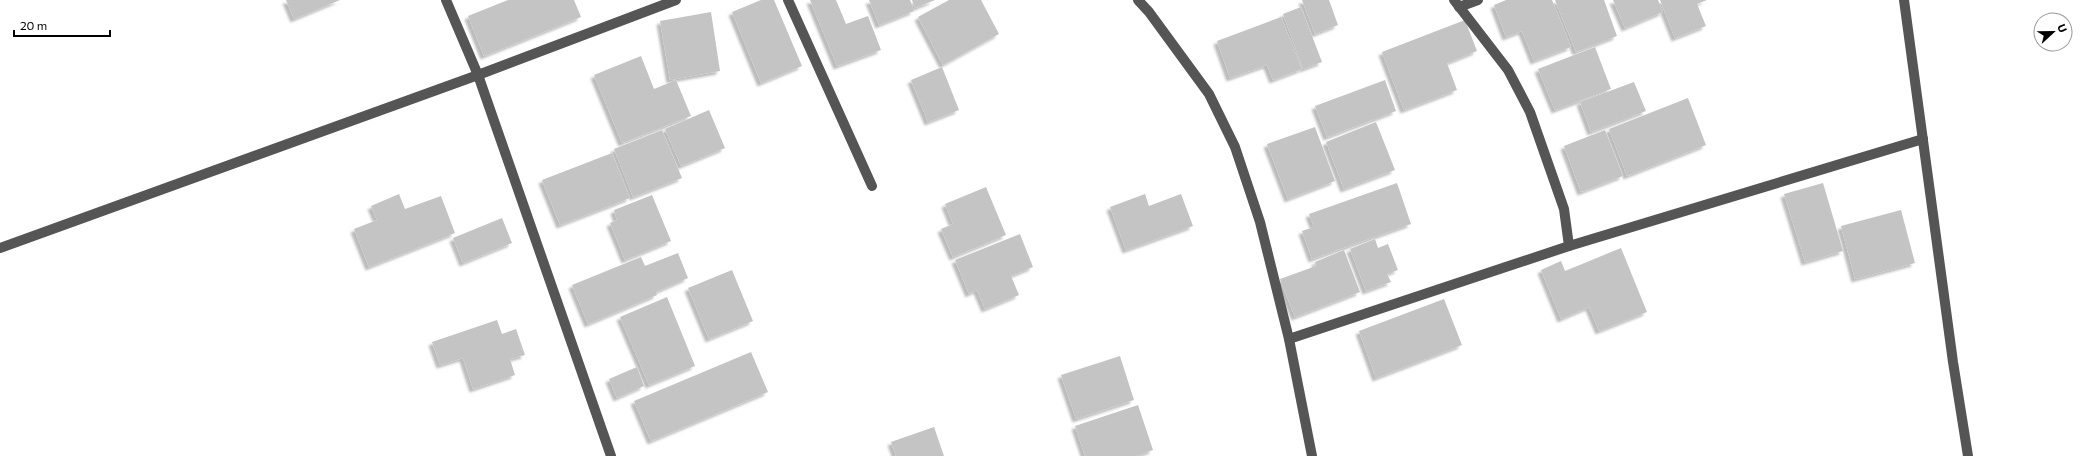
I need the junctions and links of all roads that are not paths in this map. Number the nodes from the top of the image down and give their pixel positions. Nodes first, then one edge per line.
1 (446, 0) edge
2 (676, 0) edge
3 (788, 0) edge
4 (1138, 0) edge
5 (1478, 0) edge
6 (1904, 0) edge
7 (1457, 3) edge
8 (478, 75) junction
9 (1923, 139) junction
10 (872, 186) dead end
11 (1569, 246) junction
12 (0, 248) edge
13 (1289, 339) junction
14 (611, 456) edge
15 (1312, 456) edge
16 (1968, 456) edge

1 - 8 street
2 - 8 street
3 - 10 street
4 - 13 street
5 - 7 street
6 - 9 street
7 - 11 street
8 - 12 street
8 - 14 street
9 - 11 street
9 - 16 street
11 - 13 street
13 - 15 street

